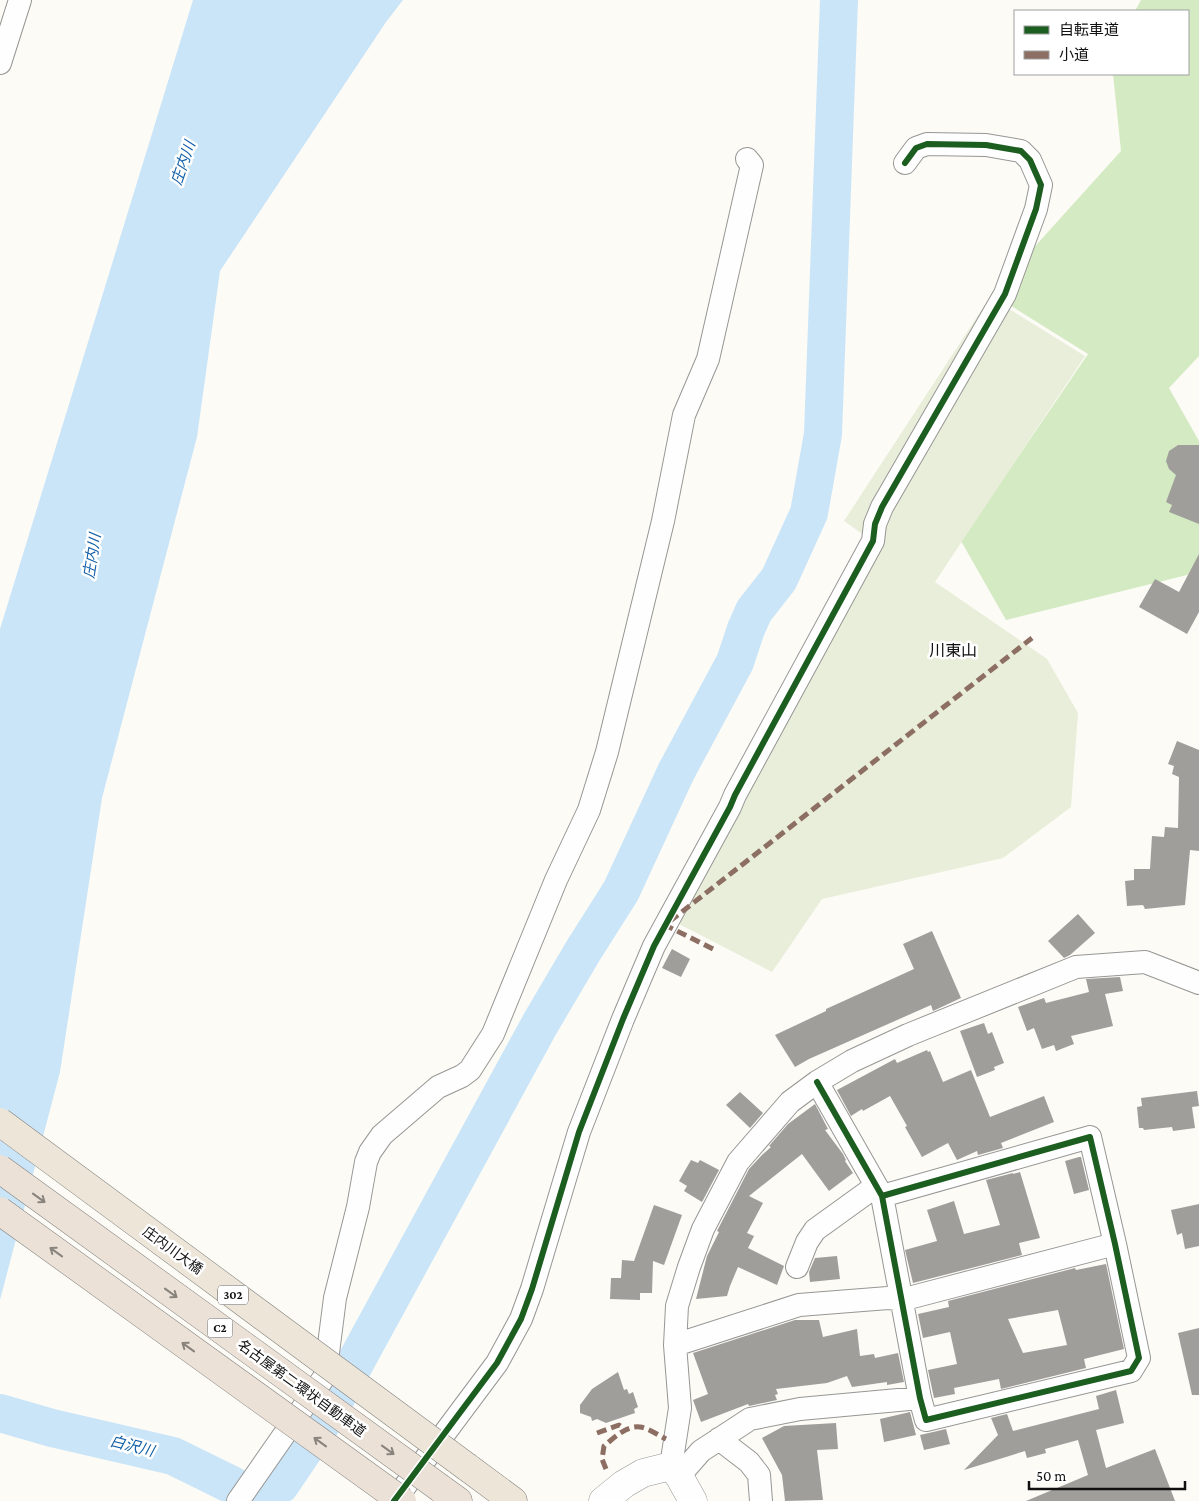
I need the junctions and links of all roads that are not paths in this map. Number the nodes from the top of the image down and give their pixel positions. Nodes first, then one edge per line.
1 (20, 0) edge
2 (0, 63) edge
3 (748, 159) dead end
4 (905, 163) dead end
5 (1199, 983) edge
6 (817, 1082) junction
7 (0, 1122) edge
8 (0, 1169) edge
9 (879, 1191) junction
10 (0, 1211) edge
11 (1115, 1244) junction
12 (797, 1267) dead end
13 (901, 1300) junction
14 (675, 1345) junction
15 (920, 1398) junction
16 (720, 1439) junction
17 (675, 1470) junction
18 (449, 1494) edge
19 (238, 1501) edge
20 (394, 1501) edge
21 (402, 1501) edge
22 (513, 1501) edge
23 (602, 1501) edge
24 (693, 1501) edge
25 (762, 1501) edge

1 - 2 street
3 - 19 street
4 - 20 street
5 - 6 street
6 - 9 street
6 - 14 street
7 - 22 highway, 庄内川大橋 / 302, bridge
8 -> 18 highway, 名古屋第二環状自動車道 / C2, bridge
9 - 11 street
9 - 12 street
9 - 13 street
21 -> 10 highway, C2, bridge
11 - 13 street
11 - 15 street
13 - 14 street
13 - 15 street
14 - 17 street
15 - 16 street
16 - 17 street
16 - 25 street
17 - 23 street
17 - 24 street

